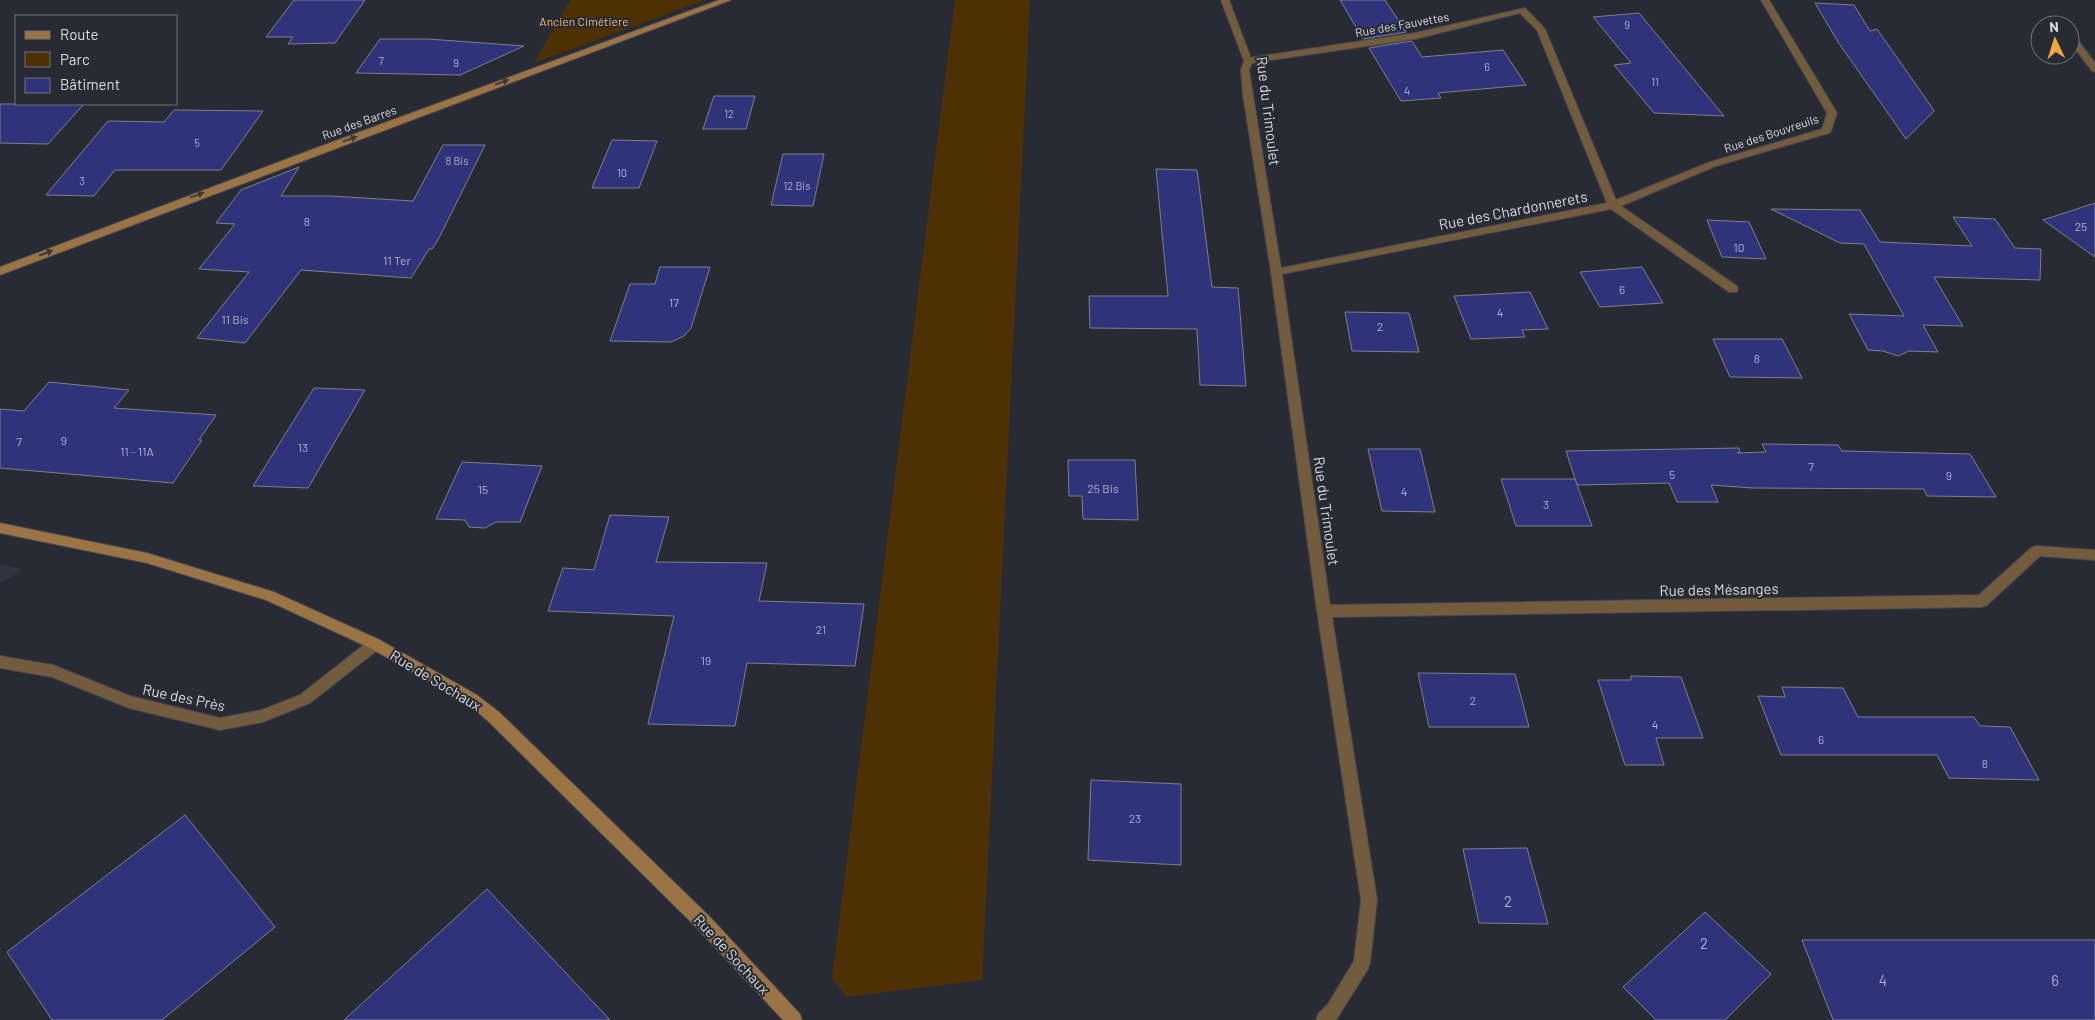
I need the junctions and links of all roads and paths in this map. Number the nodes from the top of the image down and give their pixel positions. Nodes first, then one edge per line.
1 (728, 0) edge
2 (1225, 0) edge
3 (1516, 0) edge
4 (1765, 0) edge
5 (1522, 10) junction
6 (2080, 49) edge
7 (1248, 61) junction
8 (2095, 69) edge
9 (1613, 205) junction
10 (0, 271) edge
11 (1276, 272) junction
12 (1733, 289) dead end
13 (0, 528) edge
14 (2095, 555) edge
15 (1324, 611) junction
16 (375, 644) junction
17 (0, 662) edge
18 (794, 1020) edge
19 (1324, 1020) edge

10 -> 1 street, Rue des Barres
2 - 7 street, Rue du Trimoulet
3 - 5 street
4 - 9 street, Rue des Bouvreuils
5 - 7 street, Rue des Fauvettes
5 - 9 street
6 - 8 street
7 - 11 street, Rue du Trimoulet
9 - 11 street, Rue des Chardonnerets
9 - 12 street
11 - 15 street, Rue du Trimoulet
13 - 16 street, Rue de Sochaux
14 - 15 street, Rue des Mésanges
15 - 19 street, Rue du Trimoulet
16 - 17 street, Rue des Près
16 - 18 street, Rue de Sochaux

